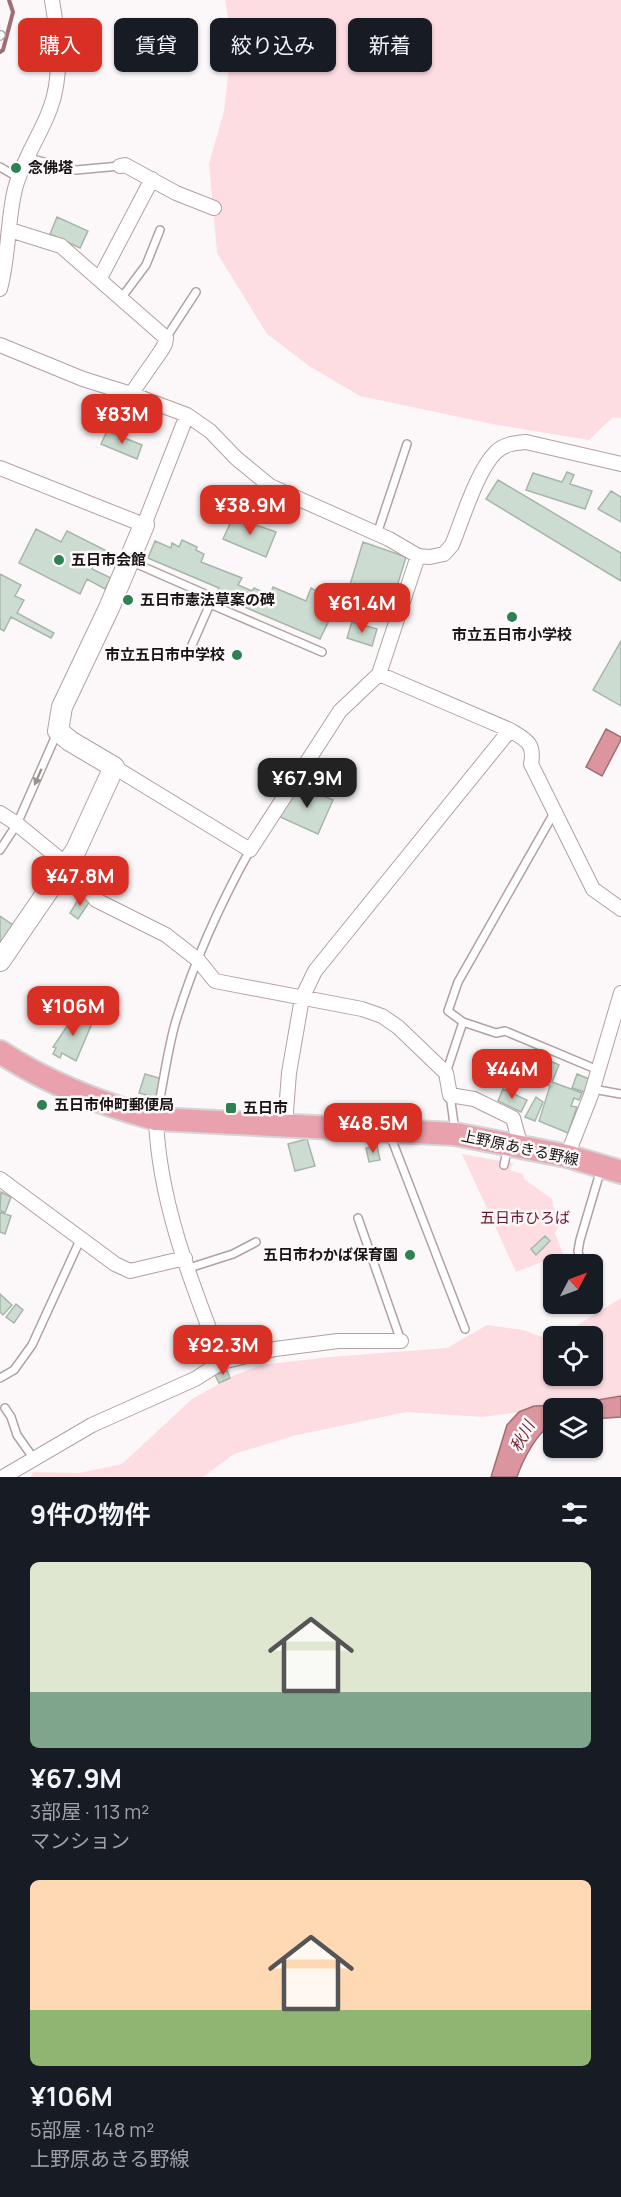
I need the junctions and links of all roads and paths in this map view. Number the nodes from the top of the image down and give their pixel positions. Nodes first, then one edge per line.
1 (52, 0) edge
2 (28, 158) junction
3 (120, 166) joint
4 (0, 167) edge
5 (19, 178) junction
6 (152, 179) junction
7 (214, 208) dead end
8 (10, 230) junction
9 (160, 230) dead end
10 (100, 278) junction
11 (0, 289) edge
12 (196, 292) dead end
13 (122, 297) junction
14 (166, 338) junction
15 (0, 345) edge
16 (131, 394) junction
17 (187, 415) junction
18 (407, 444) dead end
19 (621, 464) edge
20 (0, 468) edge
21 (144, 525) junction
22 (377, 534) junction
23 (418, 556) junction
24 (130, 561) junction
25 (210, 604) junction
26 (192, 645) dead end
27 (322, 652) dead end
28 (379, 674) junction
29 (58, 730) junction
30 (510, 730) junction
31 (114, 767) junction
32 (555, 812) junction
33 (0, 813) edge
34 (17, 824) junction
35 (0, 850) edge
36 (250, 850) junction
37 (67, 865) junction
38 (621, 909) edge
39 (198, 960) junction
40 (0, 961) edge
41 (621, 993) edge
42 (302, 998) junction
43 (463, 1022) junction
44 (0, 1052) edge
45 (598, 1070) junction
46 (446, 1073) junction
47 (593, 1089) junction
48 (621, 1094) edge
49 (450, 1095) junction
50 (156, 1119) junction
51 (285, 1125) junction
52 (388, 1130) junction
53 (455, 1134) junction
54 (511, 1152) junction
55 (567, 1156) junction
56 (611, 1169) edge
57 (0, 1179) edge
58 (358, 1218) dead end
59 (81, 1238) junction
60 (256, 1242) dead end
61 (579, 1254) edge
62 (187, 1263) junction
63 (465, 1329) dead end
64 (401, 1341) joint
65 (222, 1362) junction
66 (0, 1378) edge
67 (5, 1408) dead end
68 (34, 1459) junction
69 (3, 1477) edge

1 - 2 street
2 - 3 lane
2 - 5 street
3 - 6 street
4 - 5 lane
5 - 8 street
6 - 7 street
6 - 10 street
8 - 10 street
8 - 11 street
9 - 13 lane
10 - 13 street
12 - 14 lane
13 - 14 street
14 - 16 street
15 - 16 street
16 - 17 street
17 - 21 street
17 - 22 street
18 - 22 lane
19 - 23 street
20 - 21 street
21 - 24 street
22 - 23 street
23 - 28 street
24 - 25 lane
24 - 29 street
25 - 26 lane
25 - 27 lane
28 - 30 street
28 - 36 street
29 - 31 street
29 -> 34 lane
30 - 32 street
30 - 42 street
31 - 36 street
31 - 37 street
32 - 38 street
32 - 43 lane
33 - 34 street
34 - 35 lane
34 - 37 street
36 - 39 lane
37 - 39 street
37 - 40 street
39 - 42 street
39 - 50 lane
41 - 45 street
42 - 46 street
42 - 51 street
43 - 45 lane
43 - 46 lane
44 - 50 main road, 上野原あきる野線
45 - 47 street
46 - 49 street
47 - 48 lane
47 - 55 street
49 - 53 lane
49 - 54 street
50 - 51 main road, 上野原あきる野線
50 - 62 street
51 - 52 main road, 上野原あきる野線
52 - 53 main road, 上野原あきる野線
52 - 63 lane
53 - 54 main road, 上野原あきる野線
54 - 55 main road, 上野原あきる野線
55 - 56 main road, 上野原あきる野線
56 - 61 lane
57 - 59 street
58 - 64 lane
59 - 62 street
59 - 66 lane
60 - 62 lane
62 - 65 street
64 - 65 street
65 - 68 street
67 - 68 lane
68 - 69 street

